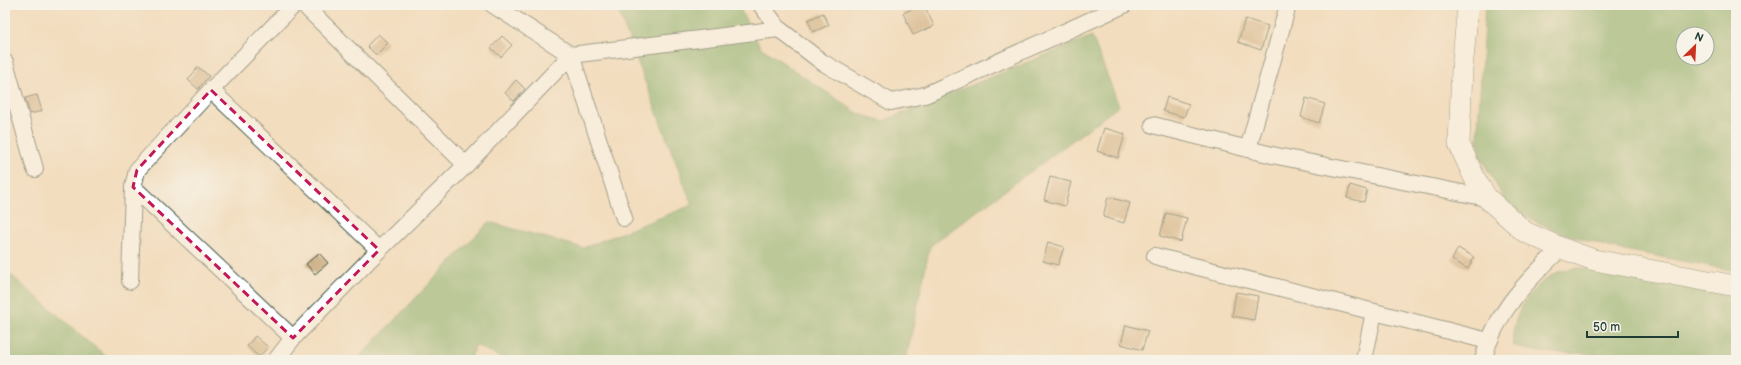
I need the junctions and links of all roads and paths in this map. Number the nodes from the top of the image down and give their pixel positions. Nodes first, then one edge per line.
1 (294, 5) edge
2 (304, 5) edge
3 (493, 5) edge
4 (761, 5) edge
5 (1124, 5) edge
6 (1288, 5) edge
7 (1468, 5) edge
8 (779, 28) junction
9 (571, 55) junction
10 (5, 62) edge
11 (211, 90) junction
12 (1152, 125) dead end
13 (1248, 149) junction
14 (466, 165) junction
15 (35, 169) dead end
16 (133, 187) junction
17 (1487, 198) junction
18 (624, 218) dead end
19 (1561, 248) junction
20 (379, 250) junction
21 (1155, 256) dead end
22 (130, 281) dead end
23 (1736, 286) edge
24 (1374, 312) junction
25 (293, 338) junction
26 (1488, 341) junction
27 (276, 360) edge
28 (1364, 360) edge
29 (1483, 360) edge

1 - 11 street
2 - 14 street
3 - 9 street
4 - 8 street
5 - 8 street
6 - 13 street
7 - 17 main road
8 - 9 street
9 - 14 street
9 - 18 street
10 - 15 street
11 - 16 street
11 - 20 street
12 - 13 street
13 - 17 street
14 - 20 street
16 - 22 street
16 - 25 street
17 - 19 main road
19 - 23 main road
19 - 26 street
20 - 25 street
21 - 24 street
24 - 26 street
24 - 28 street
25 - 27 street
26 - 29 street

